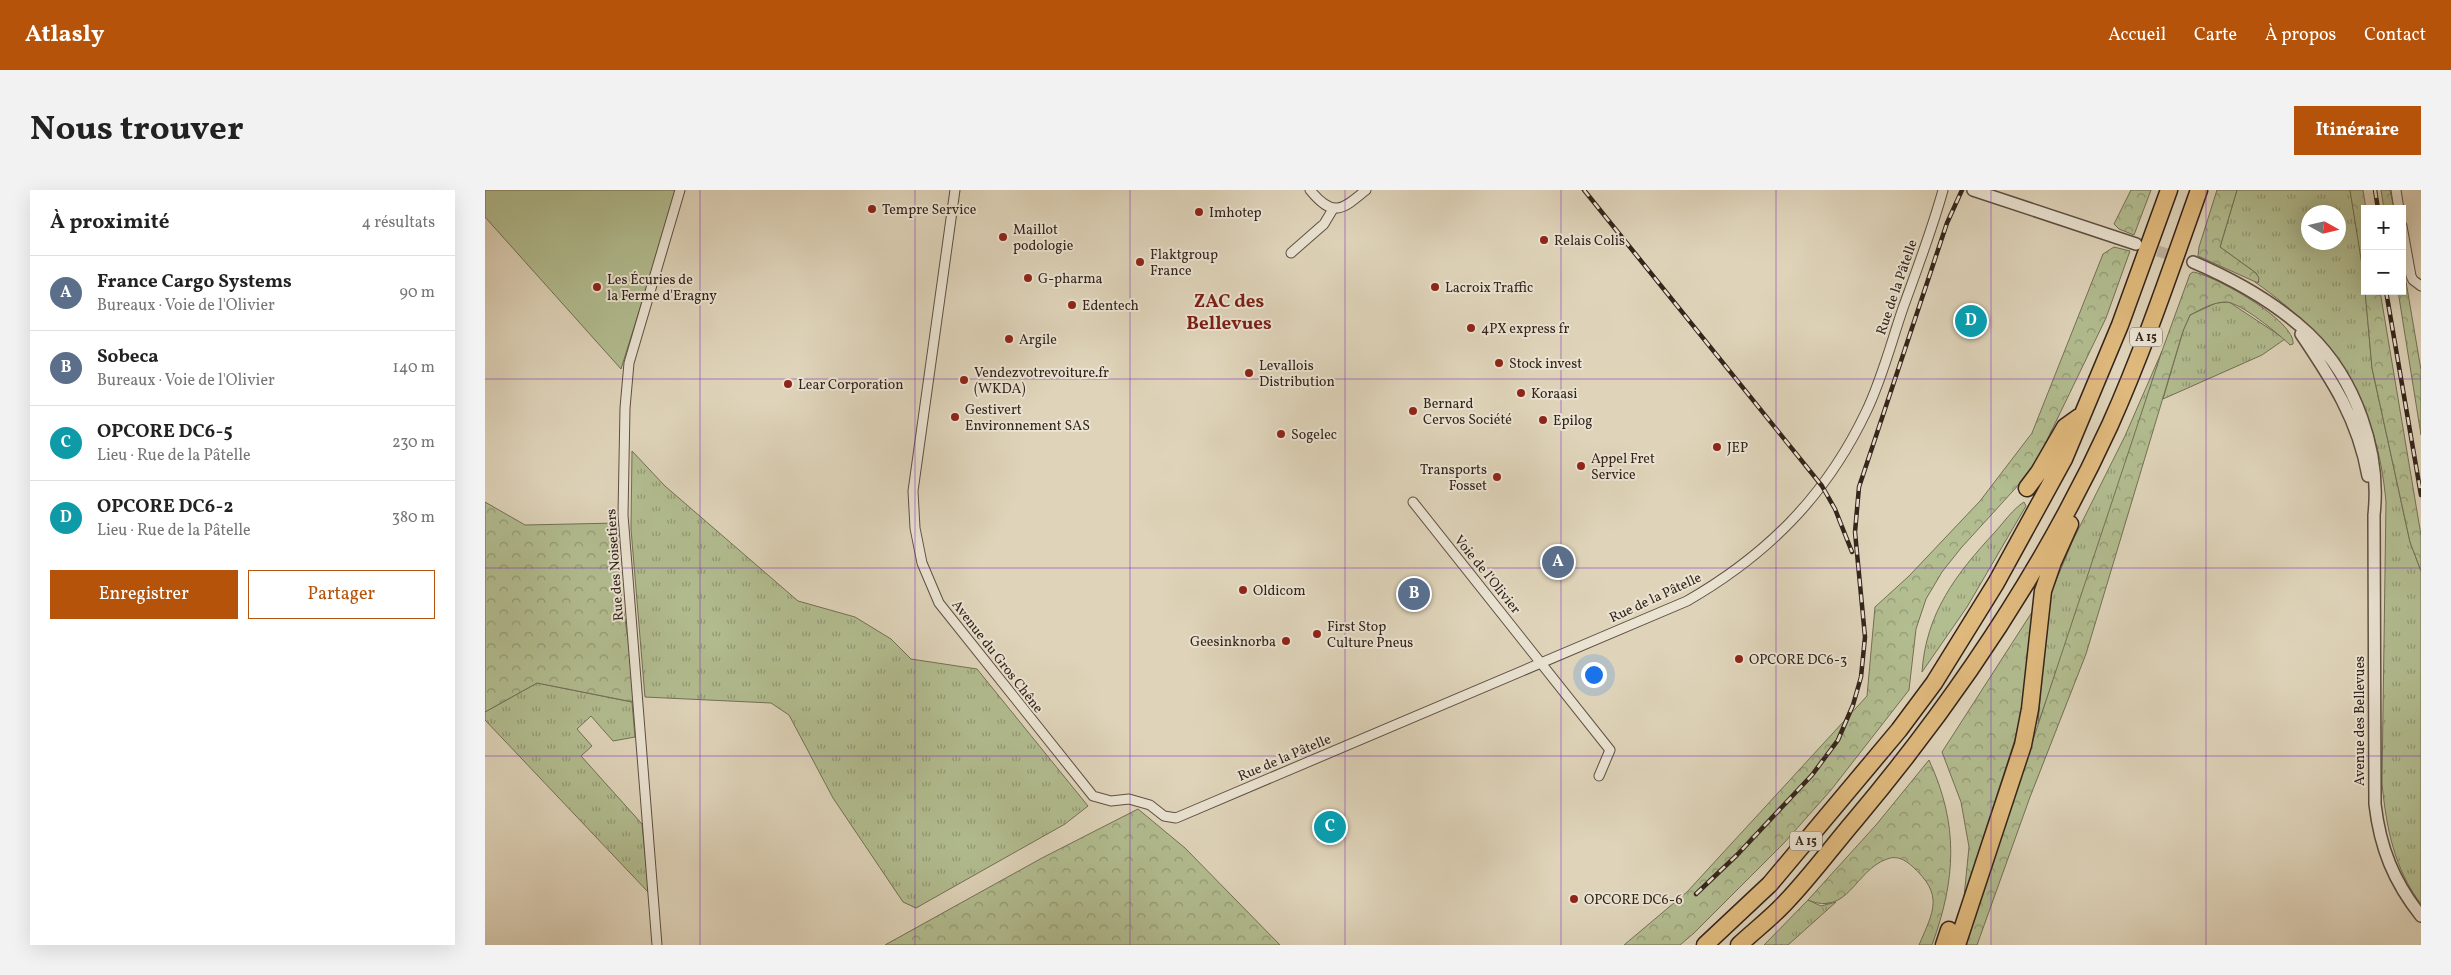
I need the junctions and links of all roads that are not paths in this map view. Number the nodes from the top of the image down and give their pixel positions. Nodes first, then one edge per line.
1 (680, 190) edge
2 (955, 190) edge
3 (1310, 190) edge
4 (1366, 190) edge
5 (1943, 190) edge
6 (1973, 190) edge
7 (2169, 190) edge
8 (2199, 190) edge
9 (2396, 190) edge
10 (2398, 205) edge
11 (1333, 209) junction
12 (2136, 244) tunnel mouth
13 (2406, 248) edge
14 (1291, 253) dead end
15 (2193, 262) tunnel mouth
16 (2421, 286) edge
17 (2081, 416) junction
18 (2084, 479) junction
19 (2027, 488) dead end
20 (1413, 502) dead end
21 (1543, 662) junction
22 (1599, 776) dead end
23 (1176, 818) joint
24 (2421, 916) edge
25 (657, 945) edge
26 (1705, 945) edge
27 (1739, 945) edge
28 (1957, 945) edge

1 - 25 street, Rue des Noisetiers
2 - 23 street, Avenue du Gros Chêne
3 - 11 street
4 - 11 street
5 - 21 street, Rue de la Pâtelle
6 - 12 street
7 - 17 highway, A 15
8 - 18 highway, A 15
9 - 10 street
11 - 14 street
13 - 16 street
15 - 24 street, Avenue des Bellevues
17 - 19 highway
17 - 26 highway, A 15
18 - 27 highway, A 15
18 - 28 highway
20 - 21 street, Voie de l'Olivier
21 - 22 street, Voie de l'Olivier
21 - 23 street, Rue de la Pâtelle

